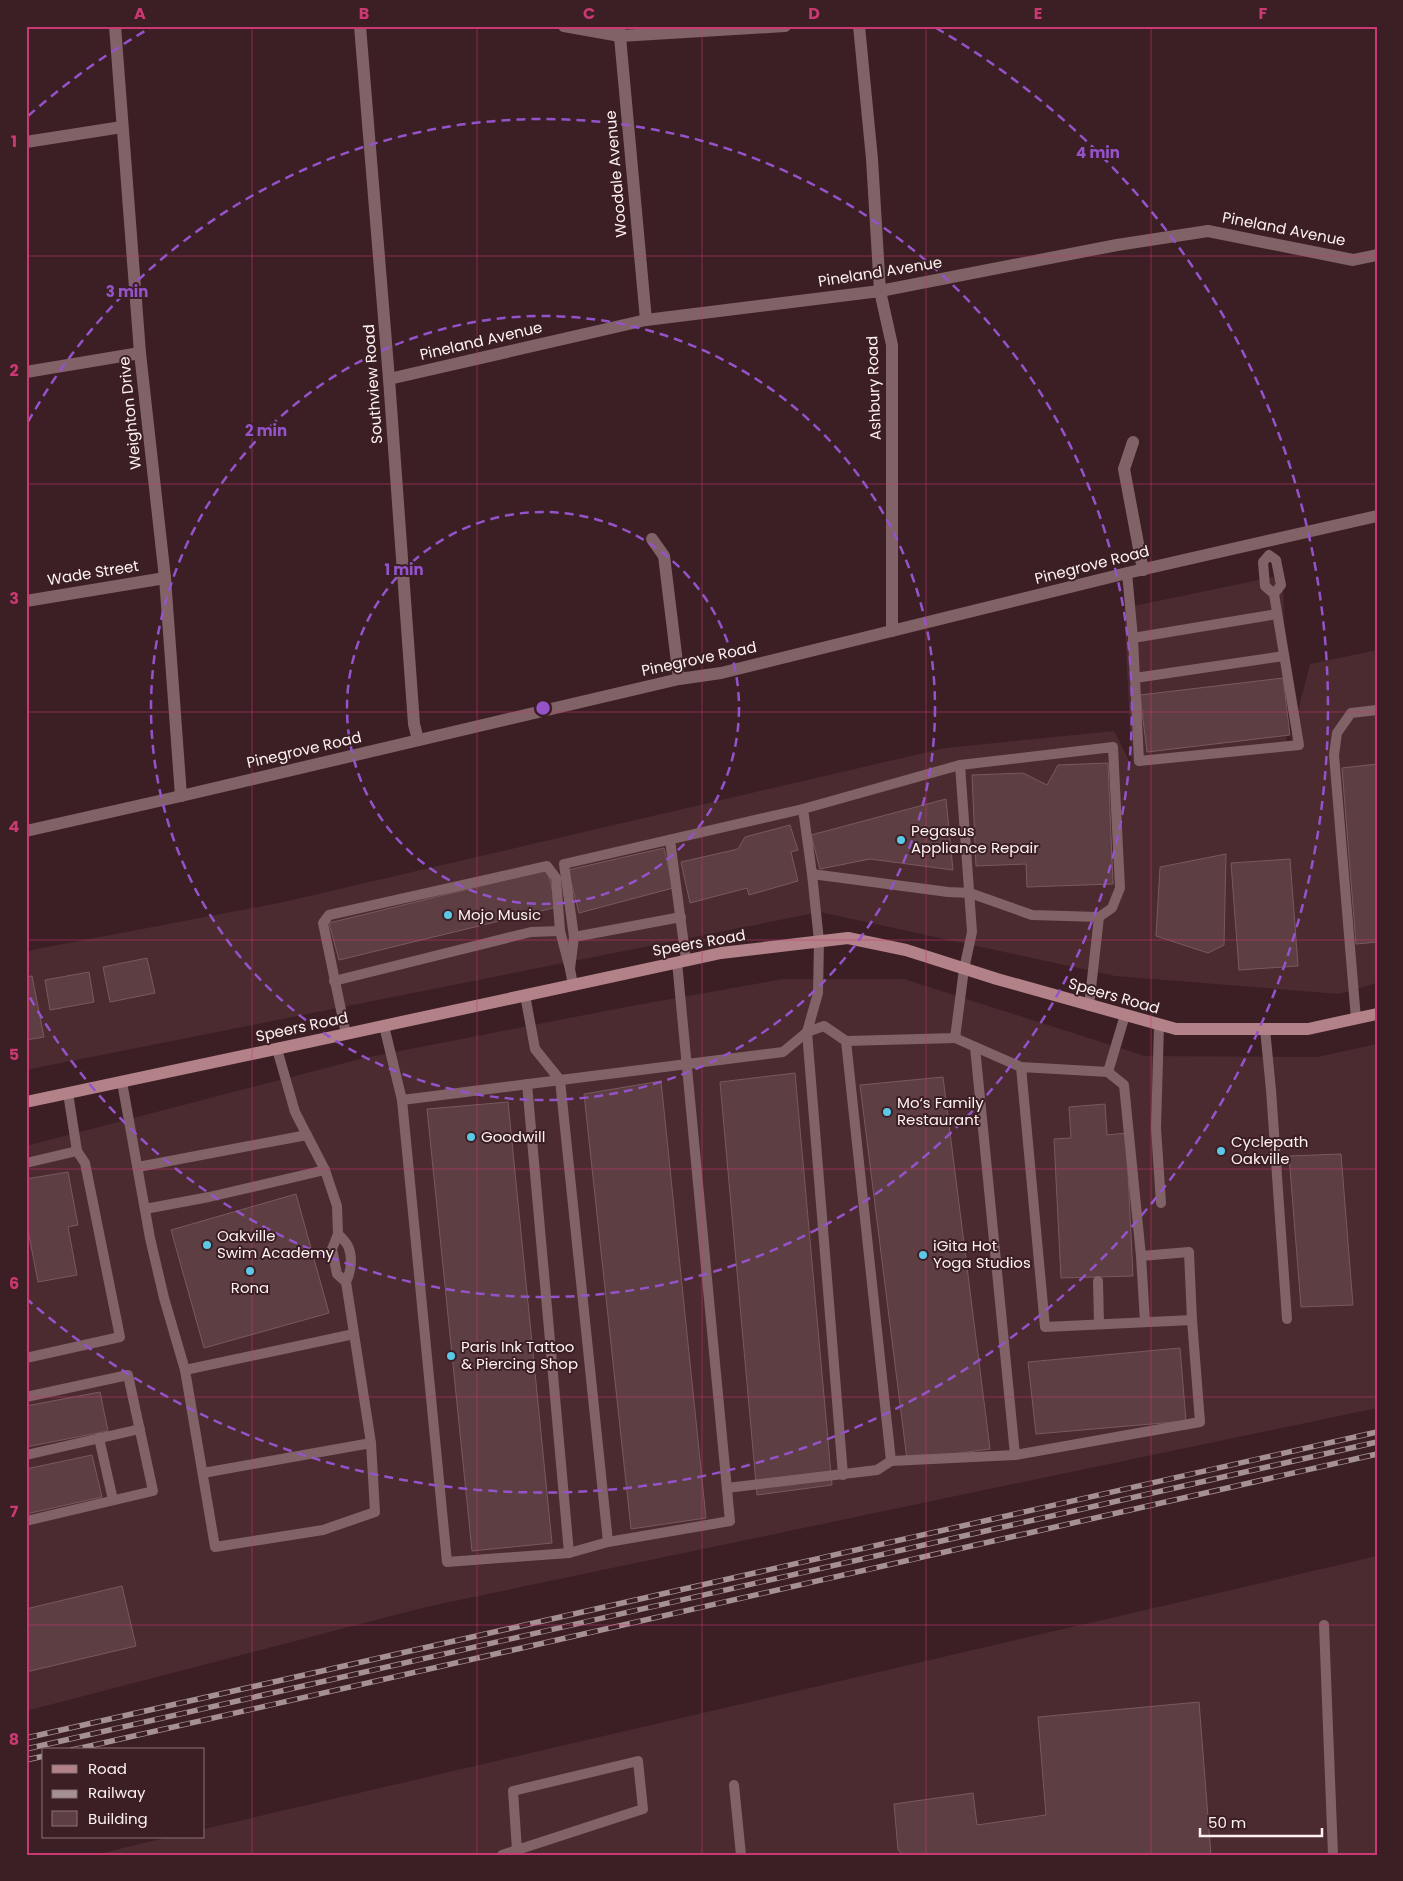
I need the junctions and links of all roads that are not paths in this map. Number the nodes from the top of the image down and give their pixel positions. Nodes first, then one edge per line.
1 (115, 26) edge
2 (360, 26) edge
3 (564, 26) edge
4 (785, 26) edge
5 (859, 26) edge
6 (619, 31) edge
7 (122, 127) junction
8 (26, 142) edge
9 (1377, 255) edge
10 (880, 291) junction
11 (646, 320) junction
12 (140, 353) junction
13 (26, 372) edge
14 (389, 379) junction
15 (1133, 442) dead end
16 (1377, 516) edge
17 (652, 538) dead end
18 (1268, 548) junction
19 (1142, 570) junction
20 (1127, 573) junction
21 (165, 578) junction
22 (1274, 594) junction
23 (26, 601) edge
24 (1277, 614) junction
25 (892, 631) junction
26 (1133, 638) junction
27 (1284, 656) junction
28 (1135, 678) junction
29 (679, 679) junction
30 (1377, 710) edge
31 (418, 740) junction
32 (960, 765) junction
33 (181, 796) junction
34 (803, 809) junction
35 (26, 831) edge
36 (670, 840) junction
37 (812, 874) junction
38 (970, 893) junction
39 (680, 917) junction
40 (1099, 917) junction
41 (560, 931) junction
42 (574, 937) junction
43 (819, 941) junction
44 (682, 961) junction
45 (570, 969) junction
46 (964, 969) junction
47 (334, 981) junction
48 (573, 985) junction
49 (525, 995) junction
50 (1089, 1006) junction
51 (1377, 1014) edge
52 (1124, 1015) junction
53 (1356, 1019) junction
54 (1159, 1025) junction
55 (384, 1026) junction
56 (1265, 1029) junction
57 (807, 1032) junction
58 (346, 1034) junction
59 (955, 1038) junction
60 (846, 1041) junction
61 (974, 1047) junction
62 (277, 1049) junction
63 (686, 1063) junction
64 (1021, 1067) junction
65 (1108, 1072) junction
66 (560, 1080) junction
67 (122, 1082) junction
68 (528, 1084) junction
69 (68, 1093) junction
70 (402, 1100) junction
71 (26, 1102) edge
72 (307, 1135) junction
73 (77, 1151) junction
74 (26, 1162) edge
75 (138, 1167) junction
76 (325, 1170) junction
77 (1161, 1203) dead end
78 (145, 1209) junction
79 (338, 1234) junction
80 (1141, 1256) junction
81 (1098, 1281) dead end
82 (346, 1282) junction
83 (1287, 1319) dead end
84 (1192, 1320) junction
85 (1145, 1322) junction
86 (1100, 1324) junction
87 (354, 1334) junction
88 (26, 1358) edge
89 (185, 1370) junction
90 (26, 1397) edge
91 (140, 1429) junction
92 (99, 1438) junction
93 (371, 1443) junction
94 (26, 1455) edge
95 (1015, 1455) junction
96 (891, 1461) junction
97 (203, 1474) junction
98 (843, 1475) junction
99 (727, 1488) junction
100 (113, 1500) junction
101 (26, 1521) edge
102 (608, 1542) junction
103 (569, 1553) junction
104 (1324, 1625) dead end
105 (734, 1785) dead end
106 (517, 1850) junction
107 (502, 1855) edge
108 (741, 1855) edge
109 (1334, 1855) edge

1 - 7 street, Weighton Drive
2 - 14 street, Southview Road
3 - 6 street
4 - 6 street
5 - 10 street, Ashbury Road
6 - 11 street, Woodale Avenue
7 - 8 street
7 - 12 street, Weighton Drive
9 - 10 street, Pineland Avenue
10 - 11 street, Pineland Avenue
10 - 25 street, Ashbury Road
11 - 14 street, Pineland Avenue
12 - 13 street
12 - 21 street, Weighton Drive
14 - 31 street, Southview Road
15 - 19 street
16 - 18 street, Pinegrove Road
17 - 29 street
18 - 19 street, Pinegrove Road
18 - 22 lane
18 - 22 lane
19 - 20 street, Pinegrove Road
20 - 25 street, Pinegrove Road
20 - 26 lane
21 - 23 street, Wade Street
21 - 33 street, Weighton Drive
22 - 24 lane
24 - 26 lane
24 - 27 lane
25 - 29 street, Pinegrove Road
26 - 28 lane
27 - 28 lane
27 - 28 lane
29 - 31 street, Pinegrove Road
30 - 53 lane
31 - 33 street, Pinegrove Road
32 - 34 lane
32 - 38 lane
32 - 40 lane
33 - 35 street, Pinegrove Road
34 - 36 lane
34 - 37 lane
36 - 39 lane
36 - 42 lane
37 - 38 lane
37 - 43 lane
38 - 40 lane
38 - 46 lane
39 - 42 lane
39 - 44 lane
40 - 50 lane
41 - 45 lane
41 - 47 lane
41 - 47 lane
42 - 45 lane
43 - 44 main road, Speers Road
43 - 46 main road, Speers Road
43 - 57 lane
44 - 48 main road, Speers Road
44 - 63 lane
45 - 48 lane
46 - 50 main road, Speers Road
46 - 59 lane
47 - 58 lane
48 - 49 main road, Speers Road
49 - 55 main road, Speers Road
49 - 66 lane
50 - 52 main road, Speers Road
51 - 53 main road, Speers Road
52 - 54 main road, Speers Road
52 - 65 lane
53 - 56 main road, Speers Road
54 - 56 main road, Speers Road
54 - 77 lane
55 - 58 main road, Speers Road
55 - 70 lane
56 - 83 lane
57 - 60 lane
57 - 63 lane
57 - 98 lane
58 - 62 main road, Speers Road
59 - 60 lane
59 - 61 lane
60 - 96 lane
61 - 64 lane
61 - 95 lane
62 - 67 main road, Speers Road
62 - 72 lane
63 - 66 lane
63 - 99 lane
64 - 65 lane
64 - 86 lane
65 - 80 lane
66 - 68 lane
66 - 102 lane
67 - 69 main road, Speers Road
67 - 75 lane
68 - 70 lane
68 - 103 lane
69 - 71 main road, Speers Road
69 - 73 lane
70 - 103 lane
72 - 75 lane
72 - 76 lane
73 - 74 lane
73 - 88 lane
75 - 78 lane
76 - 78 lane
76 - 79 lane
78 - 89 lane
79 - 82 lane
79 - 82 lane
80 - 84 lane
80 - 85 lane
81 - 86 lane
82 - 87 lane
84 - 85 lane
84 - 95 lane
85 - 86 lane
87 - 89 lane
87 - 93 lane
89 - 97 lane
90 - 91 lane
91 - 92 lane
91 - 100 lane
92 - 94 lane
92 - 100 lane
93 - 97 lane
93 - 97 lane
95 - 96 lane
96 - 98 lane
98 - 99 lane
99 - 102 lane
100 - 101 lane
102 - 103 lane
104 - 109 lane
105 - 108 lane
106 - 106 lane
106 - 107 lane

